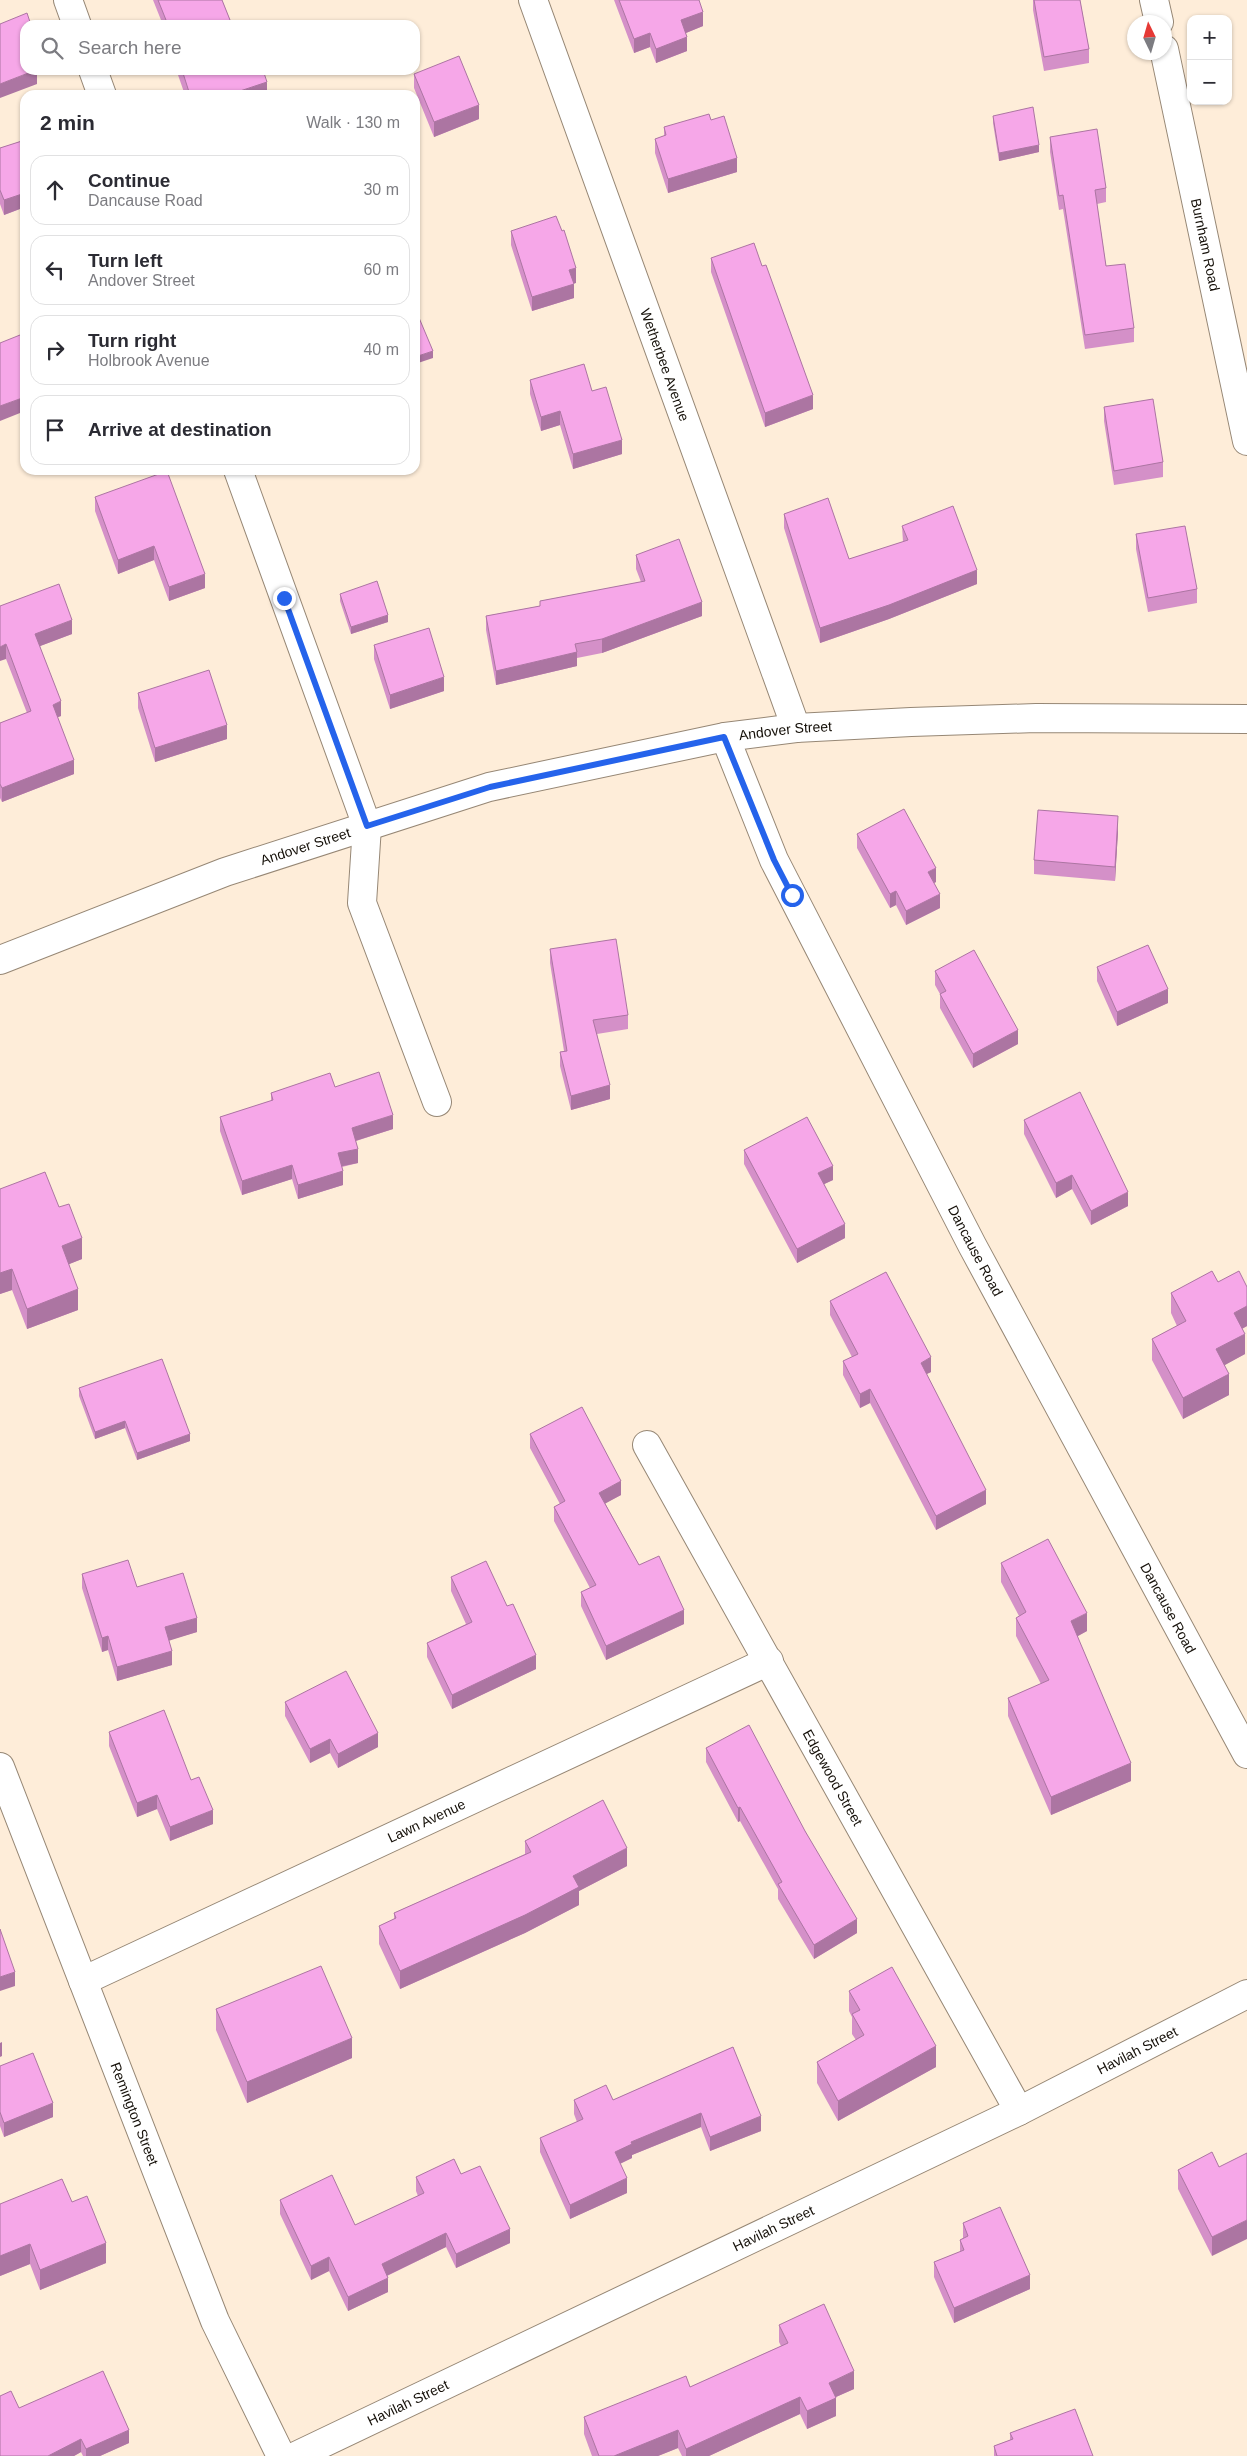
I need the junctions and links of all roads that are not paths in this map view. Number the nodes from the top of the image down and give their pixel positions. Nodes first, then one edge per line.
1 (68, 0) edge
2 (533, 0) edge
3 (1154, 0) edge
4 (1157, 15) edge
5 (75, 20) edge
6 (1166, 60) edge
7 (95, 75) edge
8 (100, 90) edge
9 (1247, 441) edge
10 (240, 475) edge
11 (1247, 718) edge
12 (796, 728) junction
13 (724, 737) junction
14 (367, 826) junction
15 (0, 960) edge
16 (437, 1102) dead end
17 (647, 1445) dead end
18 (769, 1661) junction
19 (1247, 1754) edge
20 (0, 1767) edge
21 (83, 1981) junction
22 (1247, 1994) edge
23 (1020, 2110) junction
24 (281, 2456) edge
25 (296, 2456) edge

1 - 5 street
2 - 12 street, Wetherbee Avenue
3 - 4 street
6 - 9 street, Burnham Road
7 - 8 street
10 - 14 street
11 - 12 street, Andover Street
12 - 13 street, Andover Street
13 - 14 street, Andover Street
13 - 19 street, Dancause Road
14 - 15 street, Andover Street
14 - 16 street
17 - 18 street, Edgewood Street
18 - 21 street, Lawn Avenue
18 - 23 street, Edgewood Street
20 - 21 street, Remington Street
21 - 24 street, Remington Street
22 - 23 street, Havilah Street
23 - 25 street, Havilah Street

